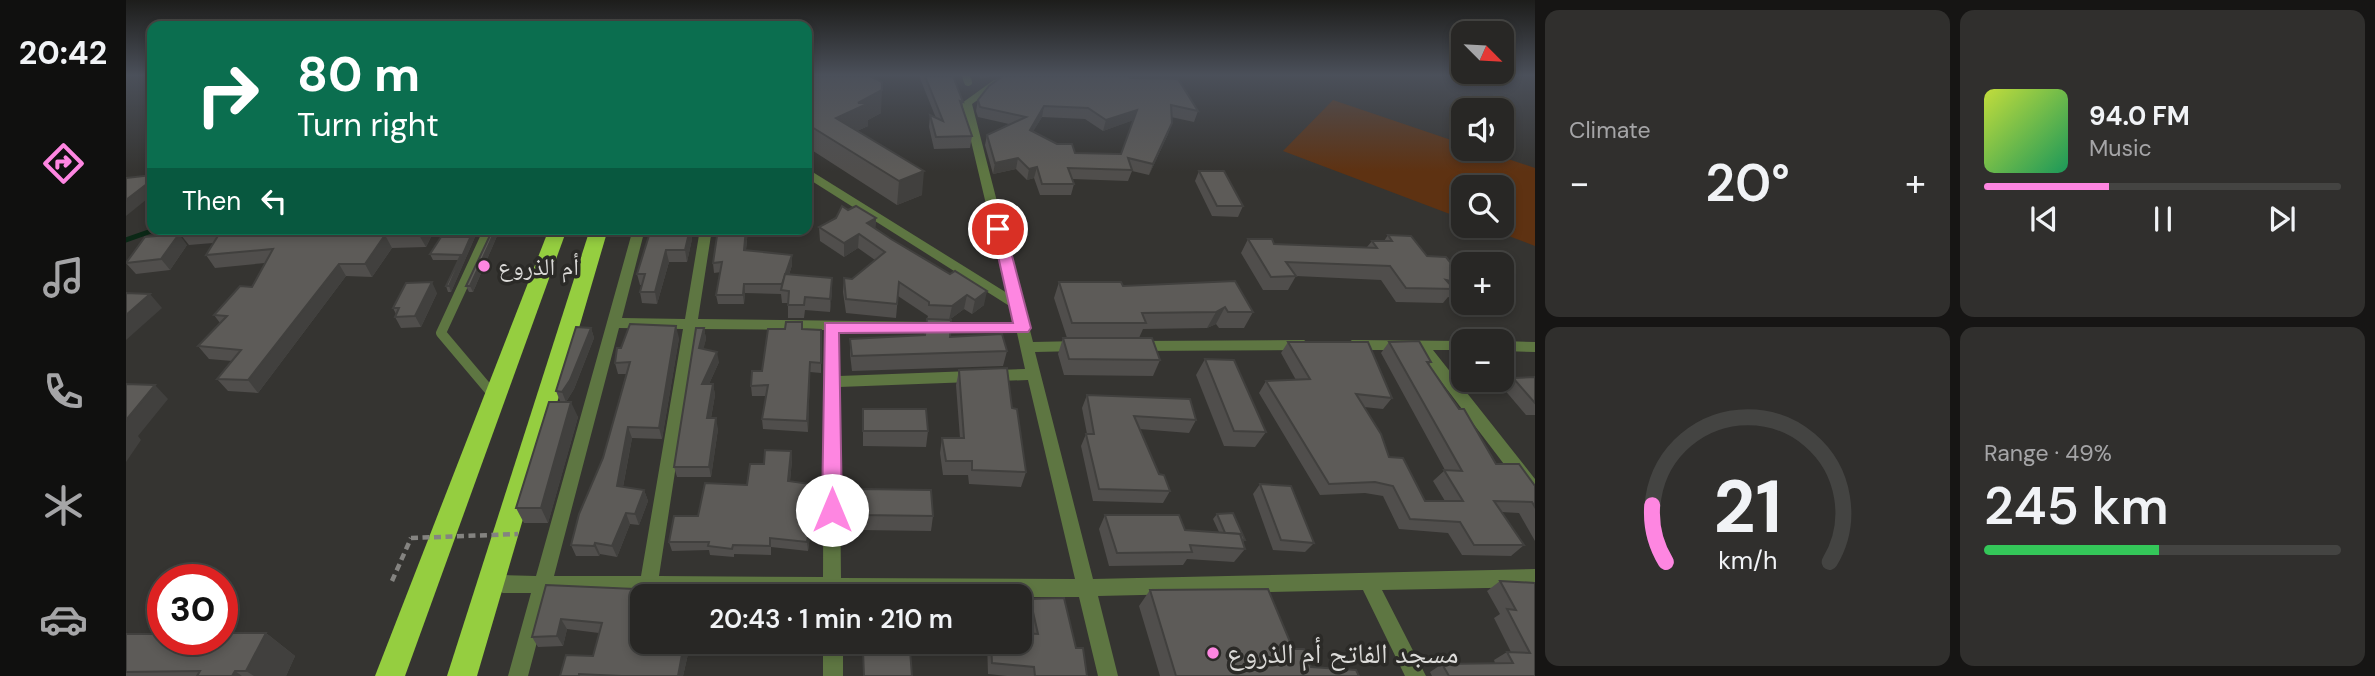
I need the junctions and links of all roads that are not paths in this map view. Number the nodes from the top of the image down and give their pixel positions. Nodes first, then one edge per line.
1 (968, 108) edge
2 (812, 176) edge
3 (486, 235) edge
4 (556, 235) edge
5 (597, 235) edge
6 (637, 235) edge
7 (705, 235) edge
8 (1017, 305) junction
9 (612, 323) junction
10 (691, 325) junction
11 (831, 327) junction
12 (1023, 328) junction
13 (1421, 345) junction
14 (1451, 345) edge
15 (1095, 346) edge
16 (1122, 346) edge
17 (1514, 346) edge
18 (1027, 347) junction
19 (1535, 347) edge
20 (1034, 374) junction
21 (831, 382) junction
22 (495, 397) junction
23 (1535, 492) edge
24 (1535, 578) edge
25 (1368, 582) junction
26 (503, 584) dead end
27 (649, 584) edge
28 (832, 584) edge
29 (540, 585) junction
30 (630, 585) edge
31 (1087, 588) junction
32 (1032, 589) edge
33 (833, 654) edge
34 (390, 676) edge
35 (462, 676) edge
36 (518, 676) edge
37 (833, 676) edge
38 (1108, 676) edge
39 (1416, 676) edge

1 - 8 street
2 - 8 street
3 - 22 lane
4 - 22 highway
5 - 35 highway
6 - 9 street
7 - 10 street
8 - 12 street
9 - 10 street
9 - 29 street
10 - 11 street
10 - 27 street
11 - 12 street
11 - 21 street
12 - 18 street
13 - 14 street
13 - 16 street
13 - 23 street
15 - 18 street
17 - 19 street
18 - 20 street
20 - 21 street
20 - 31 street
21 - 28 street
22 - 34 highway
24 - 25 street
25 - 31 street
25 - 39 street
26 - 29 street
29 - 30 street
29 - 36 street
31 - 32 street
31 - 38 street
33 - 37 street

